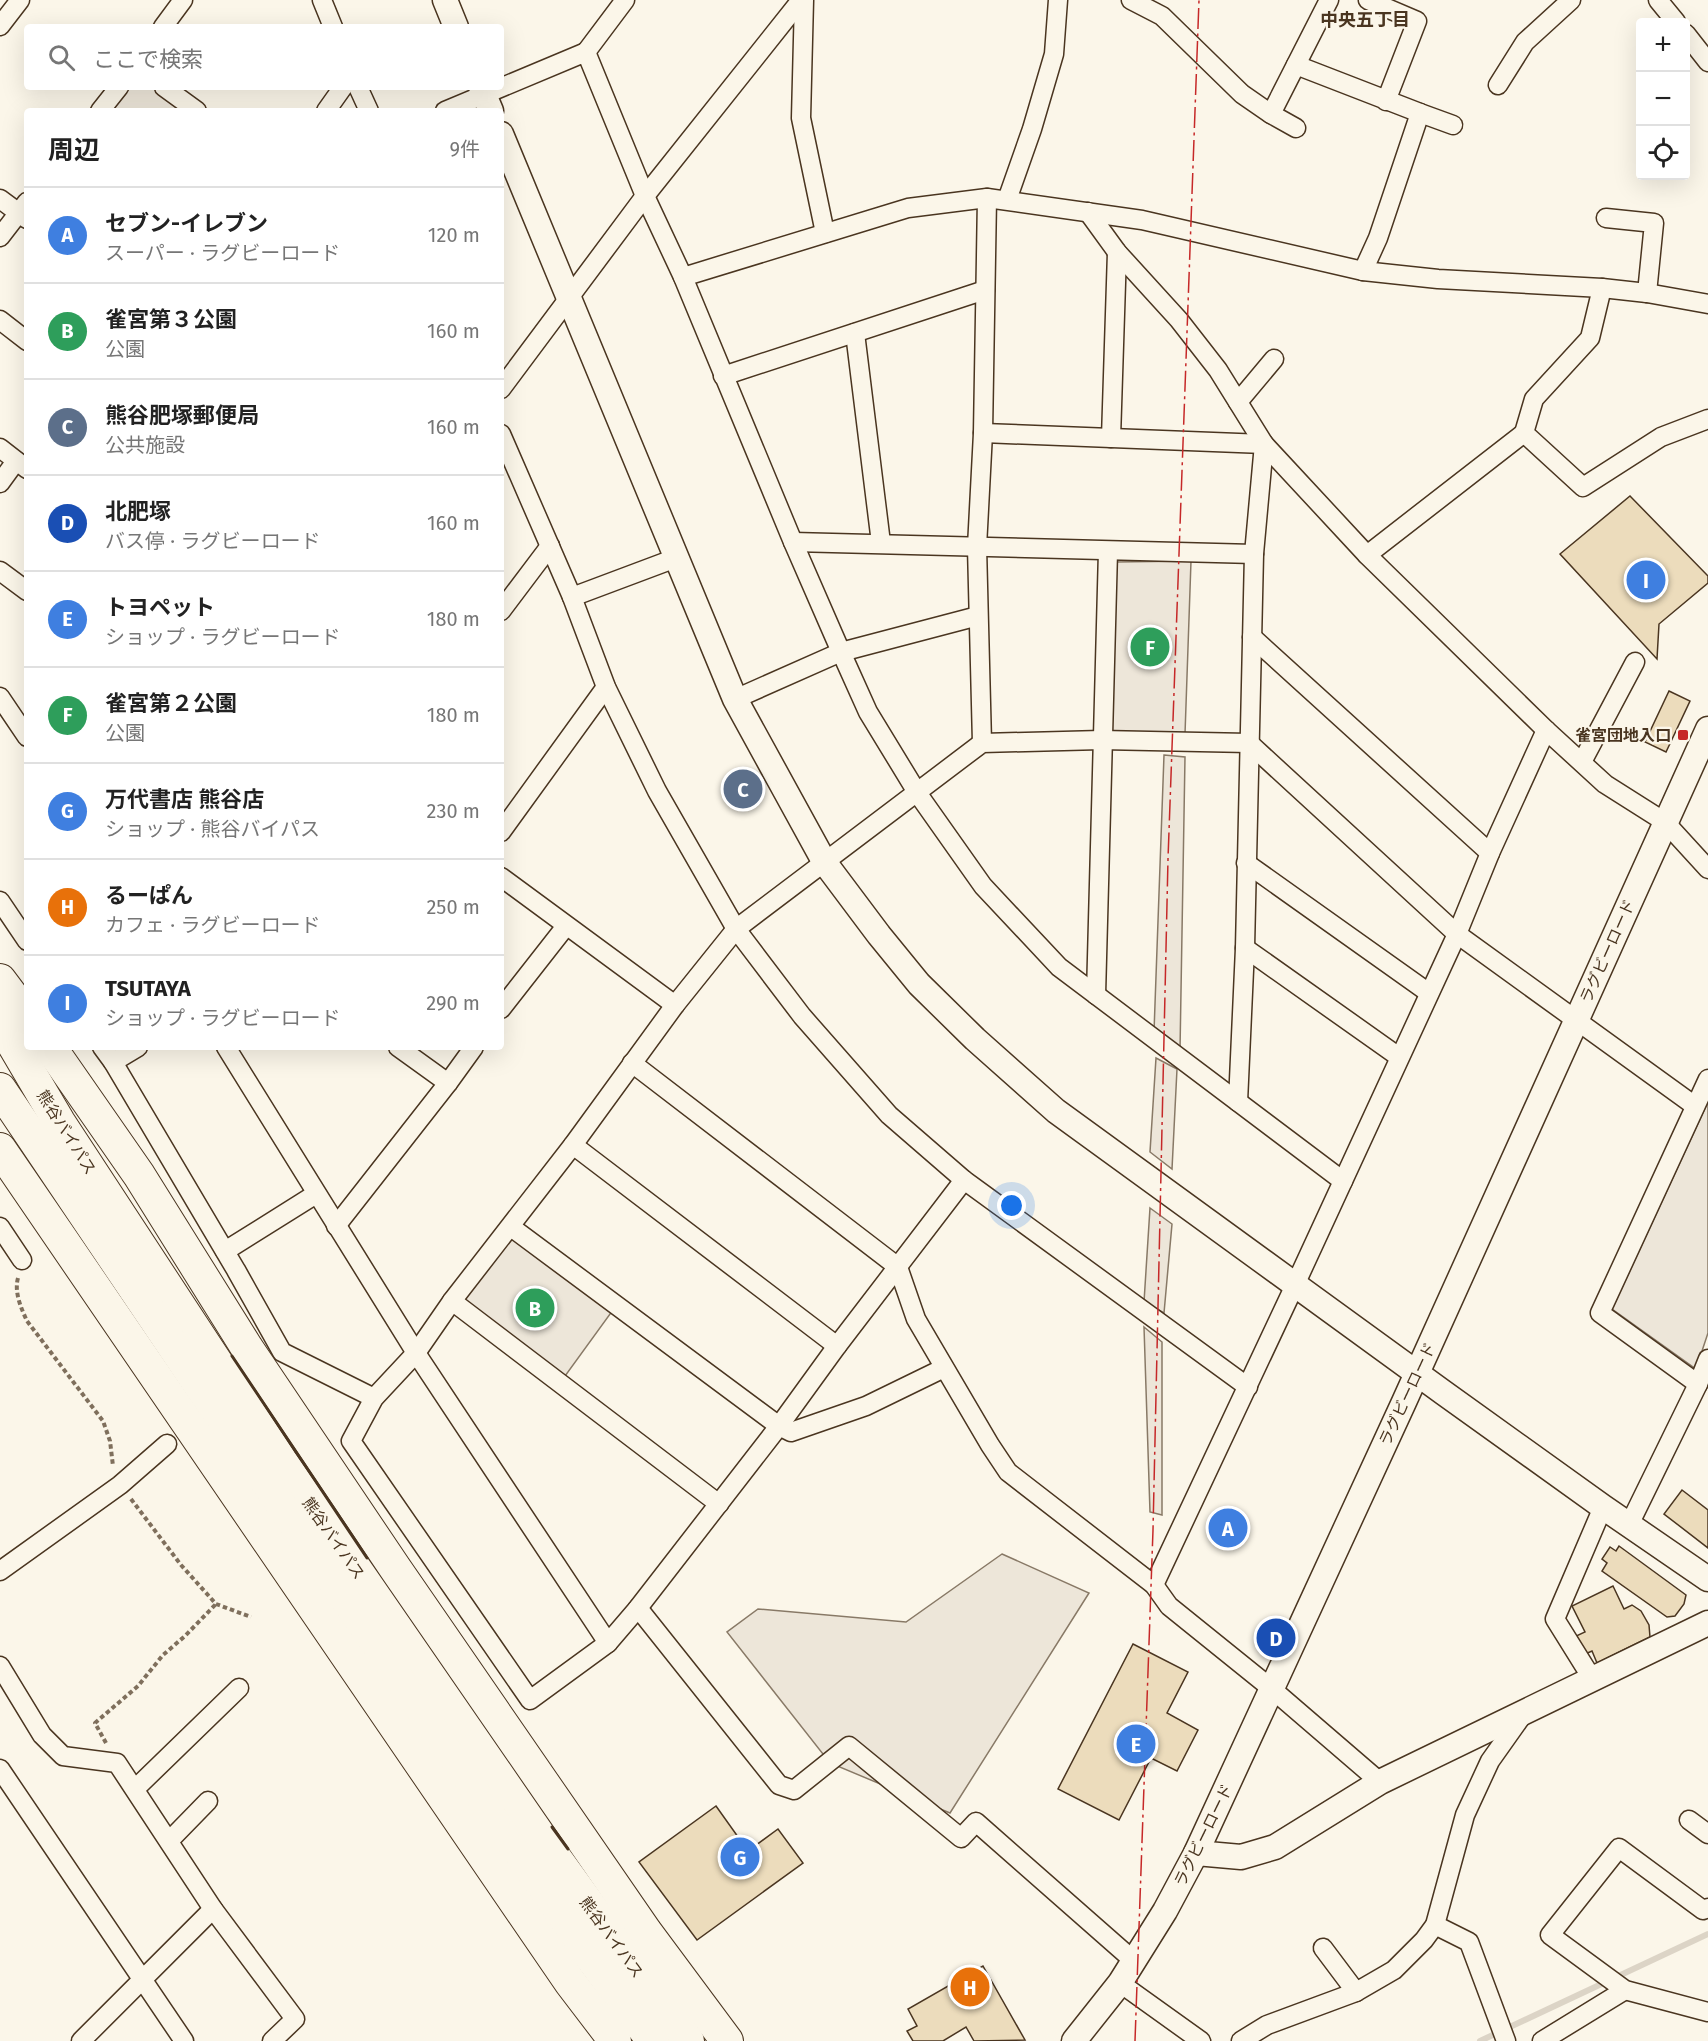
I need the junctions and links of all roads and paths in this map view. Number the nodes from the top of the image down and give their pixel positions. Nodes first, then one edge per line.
1 (20, 0) edge
2 (183, 0) edge
3 (322, 0) edge
4 (445, 0) edge
5 (625, 0) edge
6 (802, 0) edge
7 (1058, 0) edge
8 (1131, 0) edge
9 (1329, 0) edge
10 (1571, 0) edge
11 (1658, 0) edge
12 (1380, 2) edge
13 (1673, 18) edge
14 (165, 24) edge
15 (332, 24) edge
16 (455, 24) edge
17 (0, 26) edge
18 (1690, 39) edge
19 (586, 52) junction
20 (1708, 63) edge
21 (1296, 65) junction
22 (1498, 84) dead end
23 (504, 89) edge
24 (116, 90) edge
25 (168, 90) edge
26 (341, 90) edge
27 (359, 90) edge
28 (502, 90) edge
29 (486, 97) edge
30 (1386, 100) junction
31 (102, 108) edge
32 (193, 108) edge
33 (328, 108) edge
34 (368, 108) edge
35 (453, 108) edge
36 (1420, 113) junction
37 (1271, 114) junction
38 (1454, 125) dead end
39 (1296, 128) dead end
40 (504, 141) edge
41 (645, 196) junction
42 (987, 198) junction
43 (0, 199) edge
44 (1007, 200) junction
45 (24, 211) edge
46 (1088, 212) junction
47 (1606, 218) dead end
48 (825, 233) junction
49 (0, 237) edge
50 (1117, 252) junction
51 (1363, 271) junction
52 (683, 277) junction
53 (1602, 288) junction
54 (985, 291) junction
55 (1647, 293) junction
56 (570, 299) junction
57 (1708, 304) edge
58 (0, 320) edge
59 (855, 333) junction
60 (24, 339) edge
61 (1275, 359) dead end
62 (723, 376) junction
63 (504, 385) edge
64 (1238, 402) junction
65 (1708, 419) edge
66 (983, 433) junction
67 (1524, 434) junction
68 (1111, 438) junction
69 (504, 441) edge
70 (1264, 444) junction
71 (0, 448) edge
72 (22, 465) edge
73 (0, 483) edge
74 (793, 542) junction
75 (881, 543) junction
76 (550, 546) junction
77 (977, 547) junction
78 (1108, 551) junction
79 (1254, 554) junction
80 (1367, 555) junction
81 (676, 558) junction
82 (0, 571) edge
83 (24, 589) edge
84 (572, 597) junction
85 (504, 607) edge
86 (978, 616) junction
87 (1252, 637) junction
88 (841, 652) junction
89 (1635, 662) dead end
90 (606, 687) junction
91 (0, 697) edge
92 (735, 699) junction
93 (1708, 729) edge
94 (1546, 730) junction
95 (24, 733) edge
96 (1101, 740) junction
97 (982, 743) junction
98 (1249, 743) junction
99 (1582, 762) junction
100 (918, 794) junction
101 (1665, 822) junction
102 (504, 828) edge
103 (1490, 853) junction
104 (825, 863) junction
105 (1246, 863) junction
106 (1708, 869) edge
107 (504, 879) edge
108 (0, 901) edge
109 (566, 926) junction
110 (736, 929) junction
111 (1457, 934) junction
112 (24, 937) edge
113 (1245, 948) junction
114 (0, 980) edge
115 (1429, 993) junction
116 (1096, 995) junction
117 (504, 1001) edge
118 (675, 1005) junction
119 (24, 1012) edge
120 (1576, 1021) junction
121 (0, 1023) edge
122 (52, 1050) edge
123 (104, 1050) edge
124 (133, 1050) edge
125 (228, 1050) edge
126 (402, 1050) edge
127 (472, 1050) edge
128 (1399, 1057) junction
129 (113, 1062) junction
130 (632, 1063) junction
131 (1708, 1079) edge
132 (448, 1083) junction
133 (0, 1089) edge
134 (1238, 1102) junction
135 (1695, 1107) junction
136 (573, 1145) junction
137 (0, 1149) edge
138 (964, 1180) junction
139 (1343, 1180) junction
140 (316, 1194) junction
141 (336, 1226) junction
142 (0, 1227) edge
143 (511, 1227) junction
144 (225, 1251) junction
145 (22, 1260) joint
146 (898, 1266) junction
147 (1295, 1285) junction
148 (452, 1301) junction
149 (837, 1346) junction
150 (416, 1353) junction
151 (1708, 1359) edge
152 (944, 1368) junction
153 (1416, 1373) junction
154 (1698, 1384) junction
155 (1248, 1386) junction
156 (374, 1398) junction
157 (779, 1426) junction
158 (167, 1444) dead end
159 (120, 1485) junction
160 (719, 1504) junction
161 (1603, 1507) junction
162 (1629, 1525) junction
163 (0, 1571) edge
164 (1708, 1579) edge
165 (1154, 1585) junction
166 (216, 1604) junction
167 (638, 1608) junction
168 (251, 1617) dead end
169 (1708, 1623) edge
170 (608, 1643) junction
171 (0, 1666) edge
172 (1593, 1680) junction
173 (239, 1688) dead end
174 (1272, 1689) junction
175 (1525, 1711) junction
176 (117, 1763) junction
177 (0, 1769) edge
178 (1380, 1782) junction
179 (135, 1788) junction
180 (208, 1801) dead end
181 (1689, 1820) dead end
182 (1708, 1834) edge
183 (168, 1841) junction
184 (1196, 1852) junction
185 (1708, 1908) edge
186 (213, 1909) junction
187 (1435, 1925) junction
188 (1323, 1948) dead end
189 (1134, 1960) junction
190 (143, 1979) junction
191 (1120, 1983) junction
192 (1624, 1990) junction
193 (1356, 1992) junction
194 (1708, 2012) edge
195 (667, 2037) edge
196 (81, 2041) edge
197 (184, 2041) edge
198 (273, 2041) edge
199 (615, 2041) edge
200 (727, 2041) edge
201 (1074, 2041) edge
202 (1201, 2041) edge
203 (1241, 2041) edge
204 (1506, 2041) edge
205 (1542, 2041) edge

1 - 17 street
2 - 14 street
3 - 15 street
4 - 16 street
5 - 19 street
6 - 41 street
6 - 48 street
7 - 44 street
8 - 37 street
9 - 21 street
10 - 22 street
11 - 13 street
12 - 30 street
18 - 20 street
19 - 23 street
19 - 41 street
21 - 30 street
21 - 37 street
24 - 31 street
25 - 32 street
26 - 33 street
27 - 34 street
28 - 29 street
29 - 35 street
30 - 36 street
36 - 38 street
36 - 51 street
37 - 39 street
40 - 56 street
41 - 52 street
41 - 56 street
42 - 44 street
42 - 48 street
42 - 54 street
43 - 45 street
44 - 46 street
45 - 49 street
46 - 50 street
46 - 51 street
47 - 55 street
48 - 52 street
50 - 64 street
50 - 68 street
51 - 53 street
52 - 62 street
53 - 55 street
53 - 67 street
54 - 59 street
54 - 66 street
55 - 57 street
56 - 63 street
56 - 81 street
58 - 60 street
59 - 62 street
59 - 75 street
61 - 64 street
62 - 74 street
64 - 70 street
65 - 67 street
66 - 68 street
66 - 77 street
67 - 80 street
68 - 70 street
69 - 76 street
70 - 79 street
70 - 80 street
71 - 72 street
72 - 73 street
74 - 75 street
74 - 88 street
75 - 77 street
76 - 84 street
76 - 85 street
77 - 78 street
77 - 86 street
78 - 79 street
78 - 96 street
79 - 87 street
80 - 94 street
81 - 84 street
81 - 92 street
82 - 83 street
84 - 90 street
86 - 88 street
86 - 97 street
87 - 98 street
87 - 103 street
88 - 92 street
88 - 100 street
89 - 99 street
90 - 102 street
90 - 110 street
91 - 95 street
92 - 104 street
93 - 101 street, ラグビーロード
94 - 99 street
94 - 103 street
96 - 97 street
96 - 98 street
96 - 116 street
97 - 100 street
98 - 105 street
98 - 111 street
99 - 101 street
100 - 104 street
100 - 116 street
101 - 106 street
101 - 120 street, ラグビーロード
103 - 111 street
104 - 110 street
104 - 147 street
105 - 113 street
105 - 115 street
107 - 109 street
108 - 112 street
109 - 117 street
109 - 118 street
110 - 118 street
110 - 138 street
111 - 115 street
111 - 120 street
113 - 128 street
113 - 134 street
114 - 119 highway
115 - 128 street
116 - 134 street
118 - 130 street
120 - 135 street
120 - 153 street, ラグビーロード
121 - 195 highway, 熊谷バイパス
122 - 200 highway
123 - 129 street
124 - 129 street
125 - 140 street
126 - 132 street
127 - 132 street
128 - 139 street
129 - 144 street
130 - 136 street
130 - 146 street
131 - 135 street
132 - 141 street
133 - 195 highway, 熊谷バイパス
134 - 139 street
135 - 154 street
136 - 143 street
136 - 149 street
137 - 199 highway
138 - 146 street
138 - 155 street
139 - 147 street
140 - 141 street
140 - 144 street
141 - 150 street
142 - 145 street
143 - 148 street
143 - 157 street
144 - 156 street
145 - 159 path
146 - 149 street
146 - 152 street
147 - 153 street
147 - 155 street
148 - 150 street
148 - 160 street
149 - 157 street
150 - 156 street
150 - 170 street
151 - 154 street
152 - 157 street
152 - 165 street
153 - 161 street
153 - 174 street, ラグビーロード
154 - 162 street
155 - 165 street
156 - 170 street
157 - 160 street
158 - 159 street
159 - 163 street
159 - 166 path
160 - 167 street
161 - 162 street
161 - 172 street
162 - 164 street
165 - 174 street
166 - 168 path
166 - 176 path
167 - 170 street
167 - 189 street
169 - 172 street
171 - 176 street
172 - 175 street
173 - 179 street
174 - 178 street
174 - 184 street, ラグビーロード
175 - 178 street
175 - 187 street
176 - 179 street
177 - 190 street
178 - 184 street
179 - 183 street
180 - 183 street
181 - 182 street
183 - 186 street
184 - 189 street, ラグビーロード
185 - 192 street
186 - 190 street
186 - 198 street
187 - 193 street
187 - 204 street
188 - 193 street
189 - 191 street, ラグビーロード
190 - 196 street
190 - 197 street
191 - 201 street, ラグビーロード
191 - 202 street
192 - 194 street
192 - 205 street
193 - 203 street

